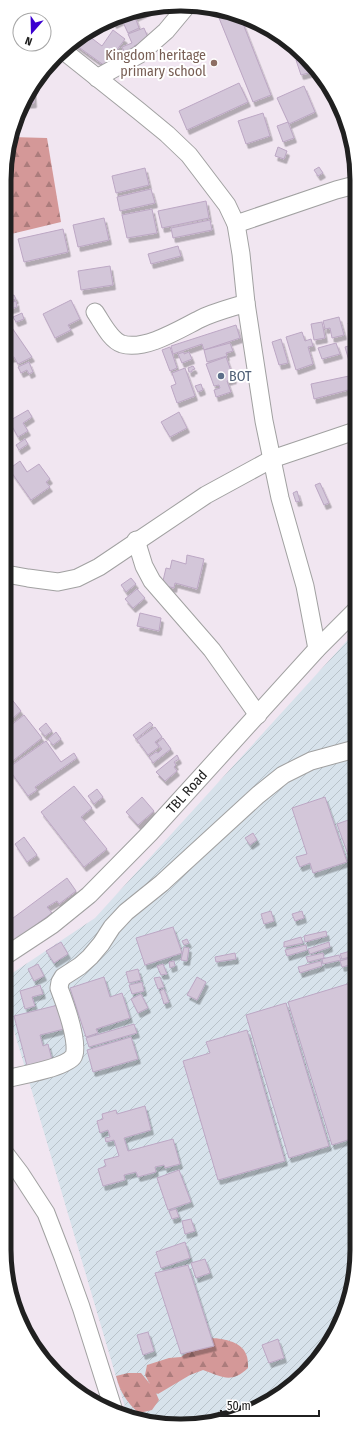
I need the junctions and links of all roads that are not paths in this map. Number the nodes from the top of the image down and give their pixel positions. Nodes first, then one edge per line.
1 (183, 11) edge
2 (68, 54) edge
3 (97, 78) junction
4 (350, 186) edge
5 (236, 224) junction
6 (246, 303) junction
7 (95, 312) dead end
8 (350, 433) edge
9 (272, 459) junction
10 (136, 540) junction
11 (11, 575) edge
12 (350, 616) edge
13 (318, 649) junction
14 (258, 715) junction
15 (350, 750) edge
16 (11, 947) edge
17 (11, 1078) edge
18 (11, 1161) edge
19 (112, 1404) edge

1 - 3 street
2 - 3 street
3 - 5 street
4 - 5 street
5 - 6 street
6 - 7 street
6 - 9 street
8 - 9 street
9 - 10 street
9 - 13 street
10 - 11 street
10 - 14 street
12 - 13 street, TBL Road
13 - 14 street, TBL Road
14 - 16 street, TBL Road
15 - 17 street
18 - 19 street

